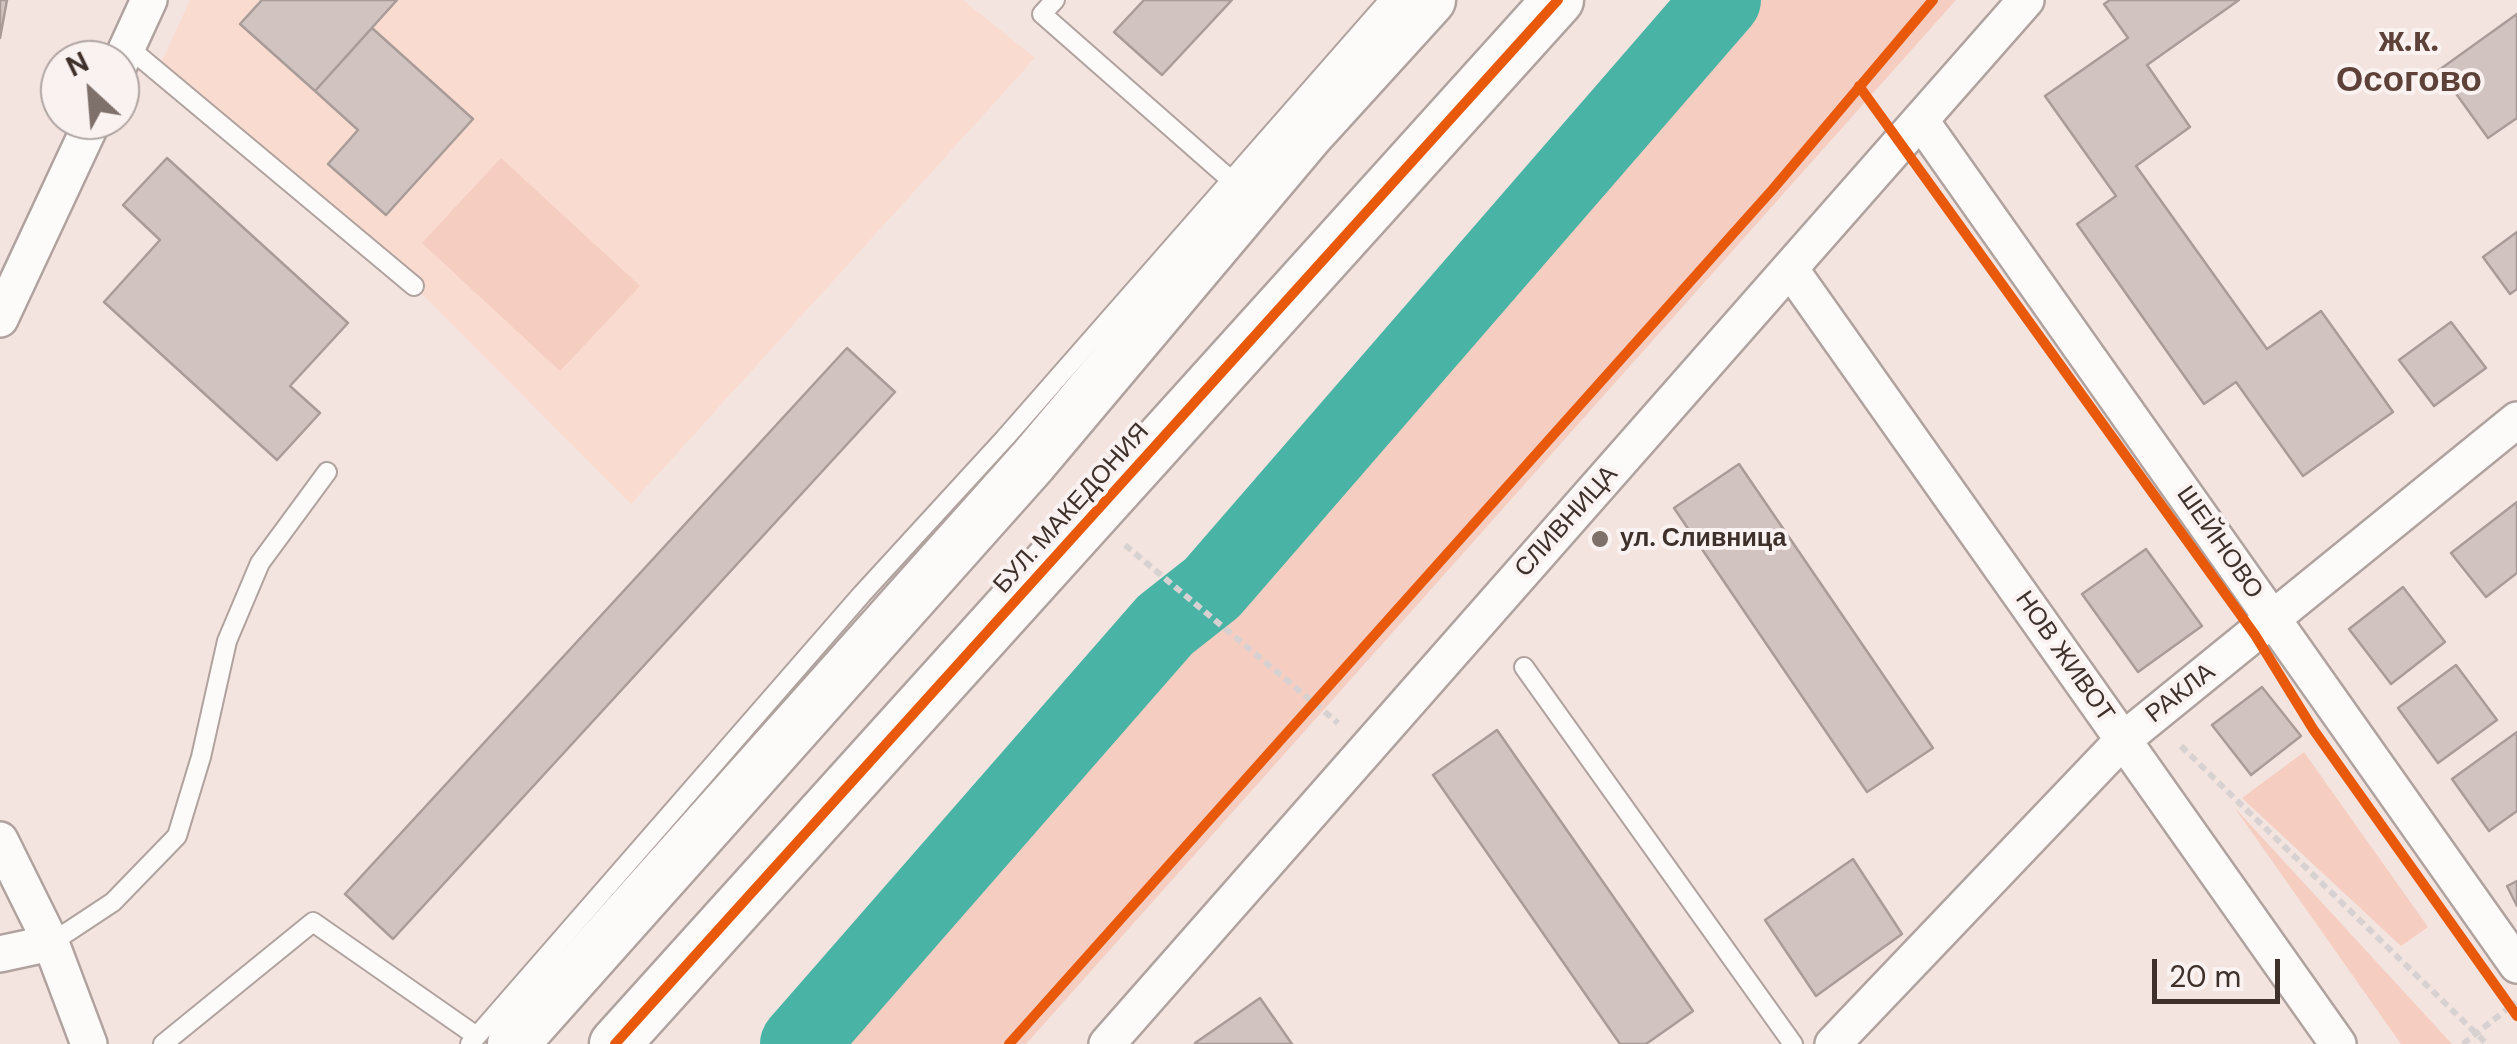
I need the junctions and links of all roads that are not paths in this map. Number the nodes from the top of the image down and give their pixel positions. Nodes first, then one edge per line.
1 (149, 0) edge
2 (1055, 0) edge
3 (1389, 0) edge
4 (1430, 0) edge
5 (1558, 0) edge
6 (2026, 0) edge
7 (131, 40) edge
8 (140, 68) edge
9 (1921, 120) junction
10 (84, 140) edge
11 (1232, 181) junction
12 (1791, 270) junction
13 (414, 286) dead end
14 (0, 319) edge
15 (2517, 420) edge
16 (327, 472) dead end
17 (2274, 620) junction
18 (1524, 666) dead end
19 (2123, 740) junction
20 (0, 840) edge
21 (51, 942) junction
22 (0, 954) edge
23 (2508, 978) edge
24 (486, 1041) edge
25 (89, 1044) edge
26 (163, 1044) edge
27 (615, 1044) edge
28 (1107, 1044) edge
29 (1792, 1044) edge
30 (1834, 1044) edge
31 (2338, 1044) edge

1 - 7 street
2 - 11 lane
3 - 11 lane
4 - 24 street
5 - 27 street, БУЛ. МАКЕДОНИЯ
6 - 9 street, СЛИВНИЦА
8 - 13 lane
9 - 12 street, СЛИВНИЦА
9 - 17 street, ШЕЙНОВО
10 - 14 street
11 - 24 lane
12 - 19 street, НОВ ЖИВОТ
12 - 28 street, СЛИВНИЦА
15 - 17 street, РАКЛА
16 - 21 lane
17 - 19 street, РАКЛА
17 - 23 street, ШЕЙНОВО
18 - 29 lane
19 - 30 street, РАКЛА
19 - 31 street, НОВ ЖИВОТ
20 - 21 street
21 - 22 street
21 - 25 street
24 - 26 lane

